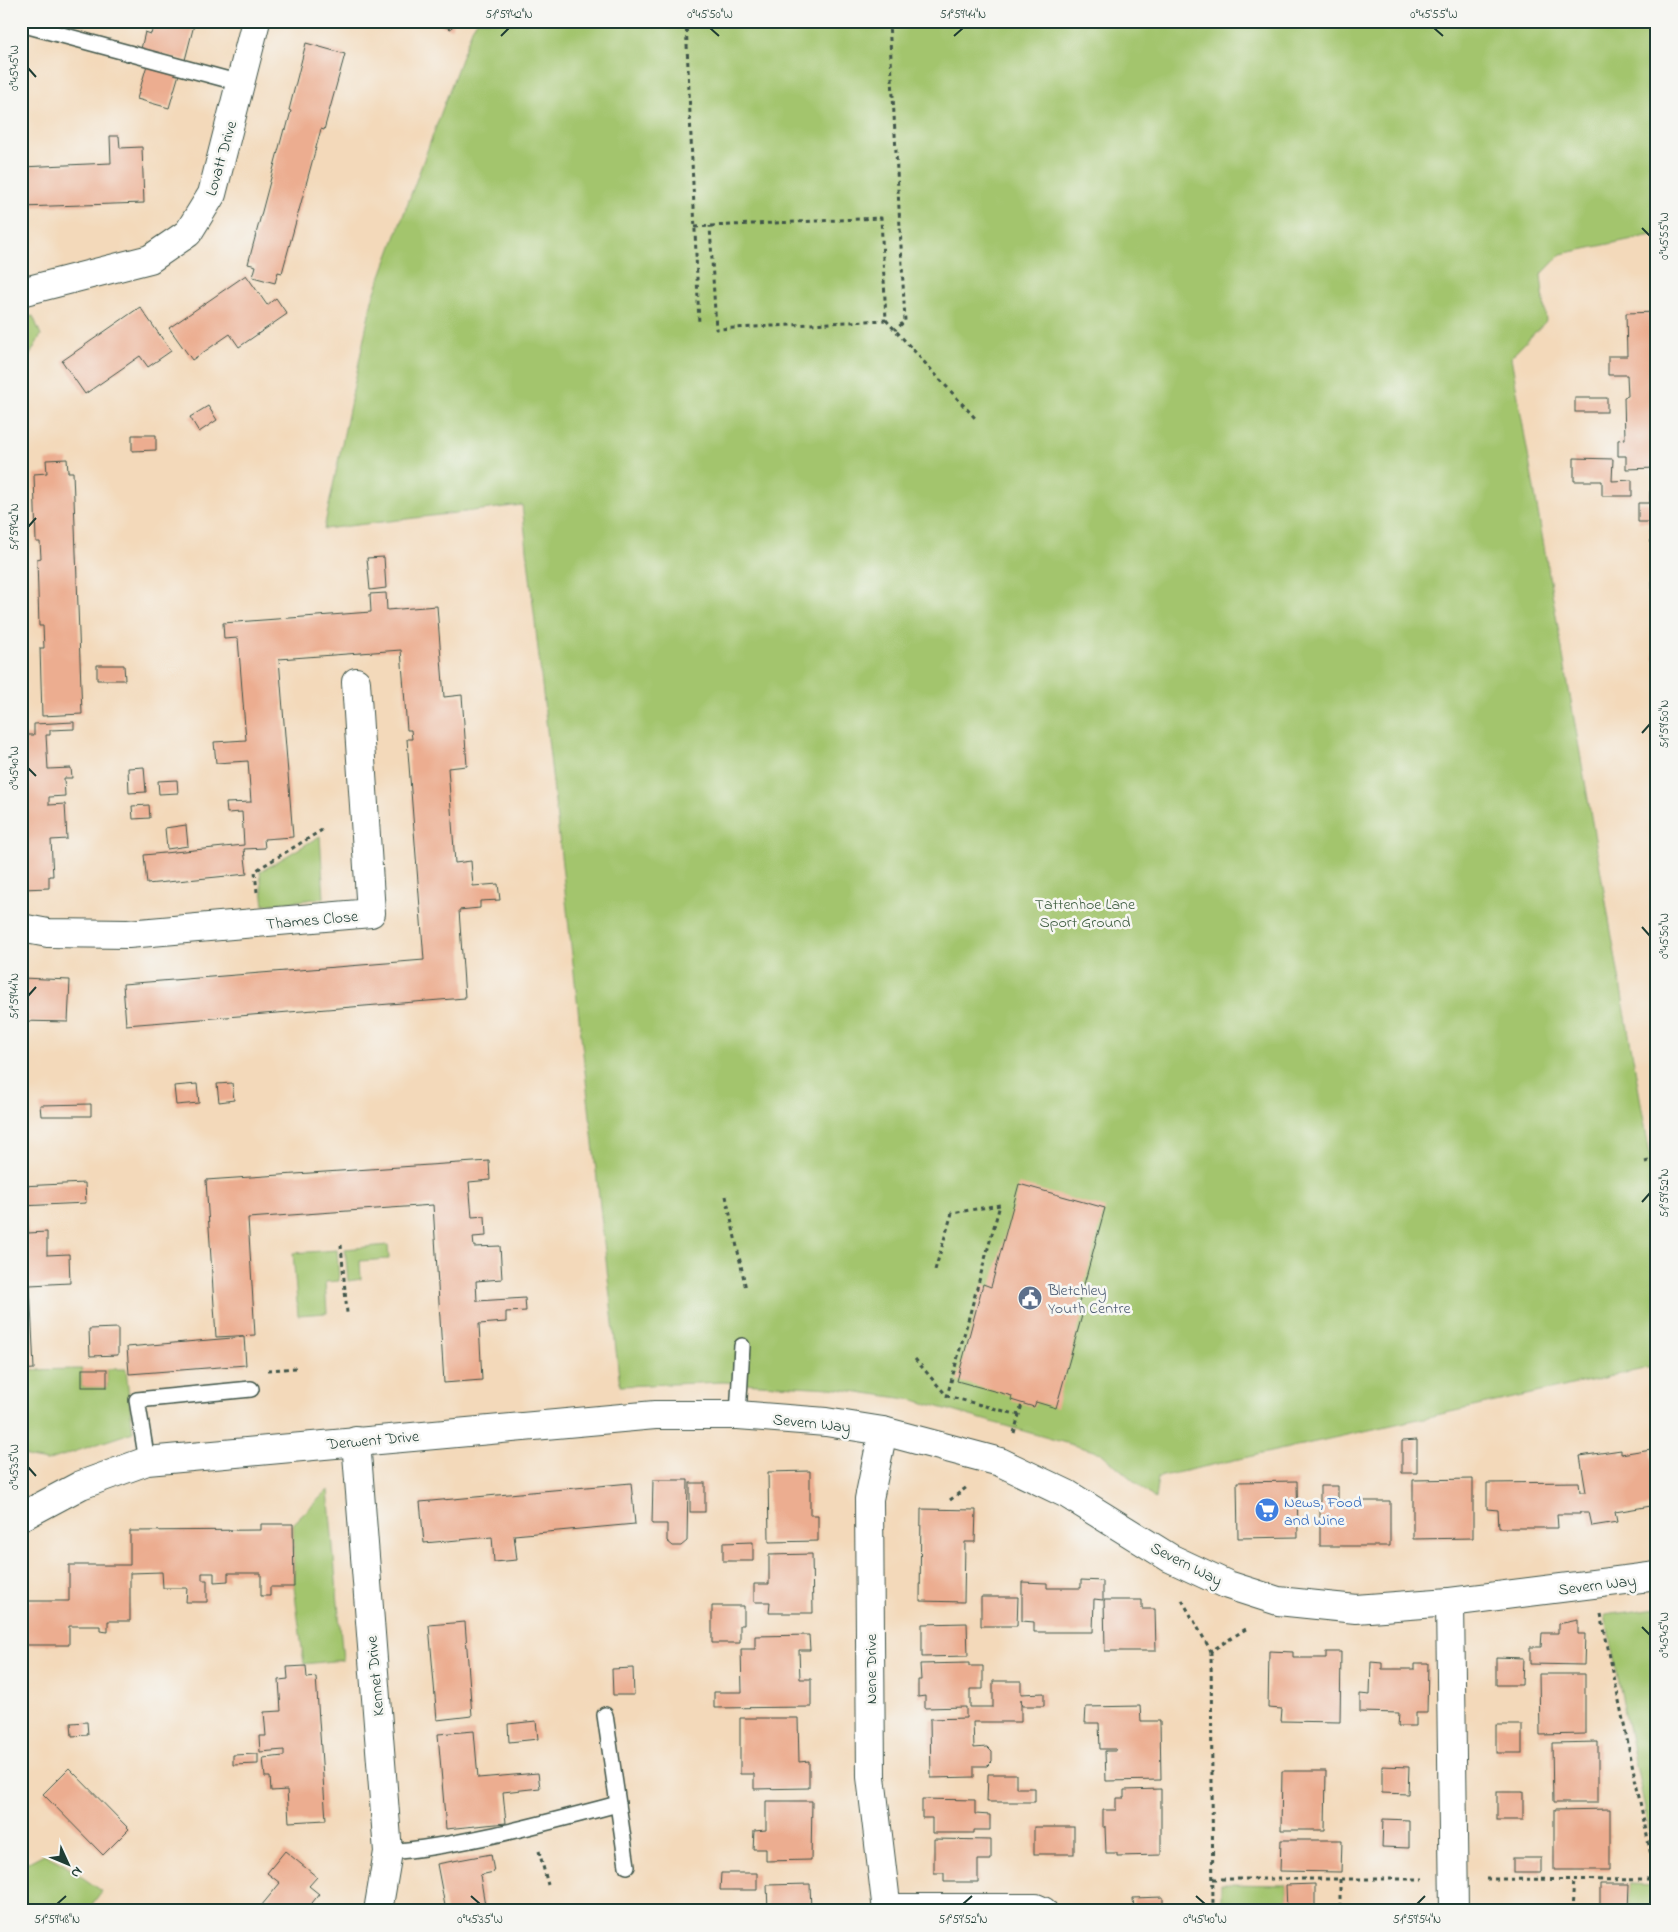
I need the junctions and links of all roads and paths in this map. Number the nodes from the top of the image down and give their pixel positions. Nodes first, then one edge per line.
1 (256, 21) edge
2 (686, 21) edge
3 (889, 21) edge
4 (21, 24) edge
5 (240, 83) junction
6 (710, 226) junction
7 (695, 227) junction
8 (21, 292) edge
9 (886, 320) junction
10 (699, 324) dead end
11 (895, 330) junction
12 (975, 418) dead end
13 (356, 682) dead end
14 (322, 830) dead end
15 (258, 899) dead end
16 (21, 928) edge
17 (1657, 1159) edge
18 (1645, 1162) dead end
19 (726, 1196) dead end
20 (341, 1245) dead end
21 (935, 1270) dead end
22 (746, 1289) dead end
23 (347, 1313) dead end
24 (742, 1346) dead end
25 (915, 1359) dead end
26 (251, 1389) dead end
27 (948, 1396) junction
28 (1022, 1404) dead end
29 (738, 1415) junction
30 (1019, 1415) junction
31 (884, 1431) junction
32 (1014, 1433) dead end
33 (356, 1441) junction
34 (147, 1461) junction
35 (21, 1517) edge
36 (1657, 1576) edge
37 (1179, 1595) dead end
38 (1450, 1602) junction
39 (1601, 1614) dead end
40 (1251, 1625) dead end
41 (1211, 1650) junction
42 (604, 1715) dead end
43 (618, 1804) junction
44 (533, 1826) junction
45 (388, 1852) junction
46 (627, 1866) dead end
47 (1340, 1879) dead end
48 (1574, 1879) dead end
49 (1657, 1884) edge
50 (548, 1885) dead end
51 (887, 1909) edge
52 (378, 1911) edge
53 (1043, 1911) edge
54 (1213, 1911) edge
55 (1340, 1911) edge
56 (1454, 1911) edge
57 (1572, 1911) edge

1 - 5 street, Lovatt Drive
2 - 7 path
3 - 11 path
4 - 5 lane
5 - 8 street, Lovatt Drive
6 - 7 path
6 - 9 path
6 - 9 path
7 - 10 path
9 - 11 path
11 - 12 path
13 - 16 street, Thames Close
14 - 15 path
17 - 18 path
19 - 22 path
20 - 23 path
21 - 27 path
24 - 29 lane
25 - 27 path
26 - 34 lane
27 - 30 path
28 - 30 path
29 - 31 street, Severn Way
29 - 33 street, Derwent Drive
30 - 32 path
31 - 38 street, Severn Way
31 - 51 street, Nene Drive
33 - 34 street, Derwent Drive
33 - 45 street, Kennet Drive
34 - 35 street, Derwent Drive
36 - 38 street, Severn Way
37 - 41 path
38 - 56 street
39 - 49 path
40 - 41 path
41 - 54 path
42 - 43 lane
43 - 44 lane
43 - 46 lane
44 - 45 lane
44 - 50 path
45 - 52 street, Kennet Drive
47 - 55 path
48 - 57 path
51 - 53 street, Nene Drive

